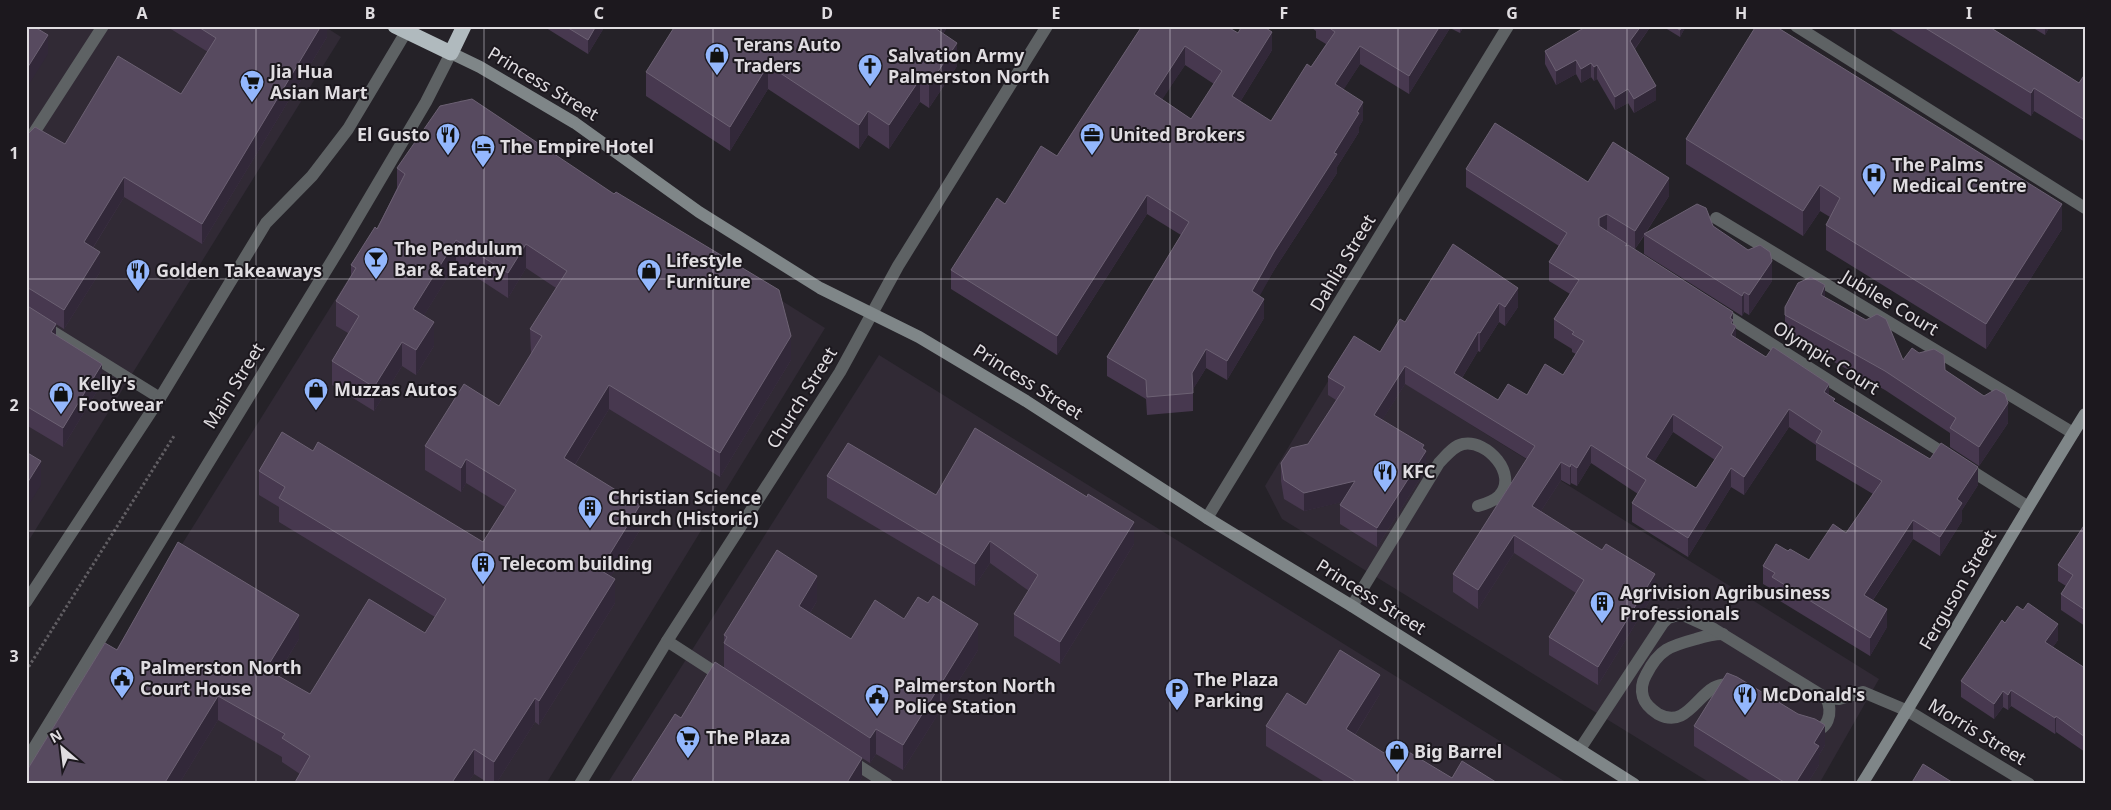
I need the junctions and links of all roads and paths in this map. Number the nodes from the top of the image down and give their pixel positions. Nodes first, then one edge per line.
1 (103, 26) edge
2 (464, 26) edge
3 (1047, 26) edge
4 (1508, 26) edge
5 (1796, 26) edge
6 (404, 28) edge
7 (451, 53) junction
8 (26, 145) edge
9 (2085, 208) edge
10 (1716, 218) dead end
11 (1706, 303) edge
12 (872, 313) junction
13 (26, 315) edge
14 (160, 398) junction
15 (2085, 414) edge
16 (2073, 433) junction
17 (174, 436) dead end
18 (1478, 506) dead end
19 (2027, 506) junction
20 (1207, 518) junction
21 (26, 602) edge
22 (1352, 606) junction
23 (1723, 634) junction
24 (668, 642) junction
25 (26, 671) edge
26 (736, 686) edge
27 (1748, 693) edge
28 (1828, 702) junction
29 (1908, 710) junction
30 (1796, 723) edge
31 (1580, 749) junction
32 (837, 751) edge
33 (26, 761) edge
34 (580, 784) edge
35 (887, 784) edge
36 (1634, 784) edge
37 (1862, 784) edge
38 (2028, 784) edge

1 - 8 street
2 - 7 highway, Main Street
3 - 12 street, Church Street
4 - 20 street, Dahlia Street
5 - 9 street
6 - 7 highway, Princess Street
6 - 14 street
7 - 12 main road, Princess Street
7 - 33 street, Main Street
10 - 16 street, Jubilee Court
11 - 19 street, Olympic Court
12 - 20 main road, Princess Street
12 - 24 street, Church Street
13 - 14 street
14 - 21 street
15 - 16 main road, Ferguson Street
16 - 19 main road, Ferguson Street
17 - 25 path
18 - 22 street
19 - 29 main road, Ferguson Street
20 - 22 main road, Princess Street
22 - 31 main road, Princess Street
23 - 27 street
23 - 28 street
23 - 31 street
24 - 26 street
24 - 34 street, Church Street
28 - 29 street, Morris Street
28 - 30 street
29 - 37 main road, Ferguson Street
29 - 38 street, Morris Street
31 - 36 main road, Princess Street
32 - 35 street

